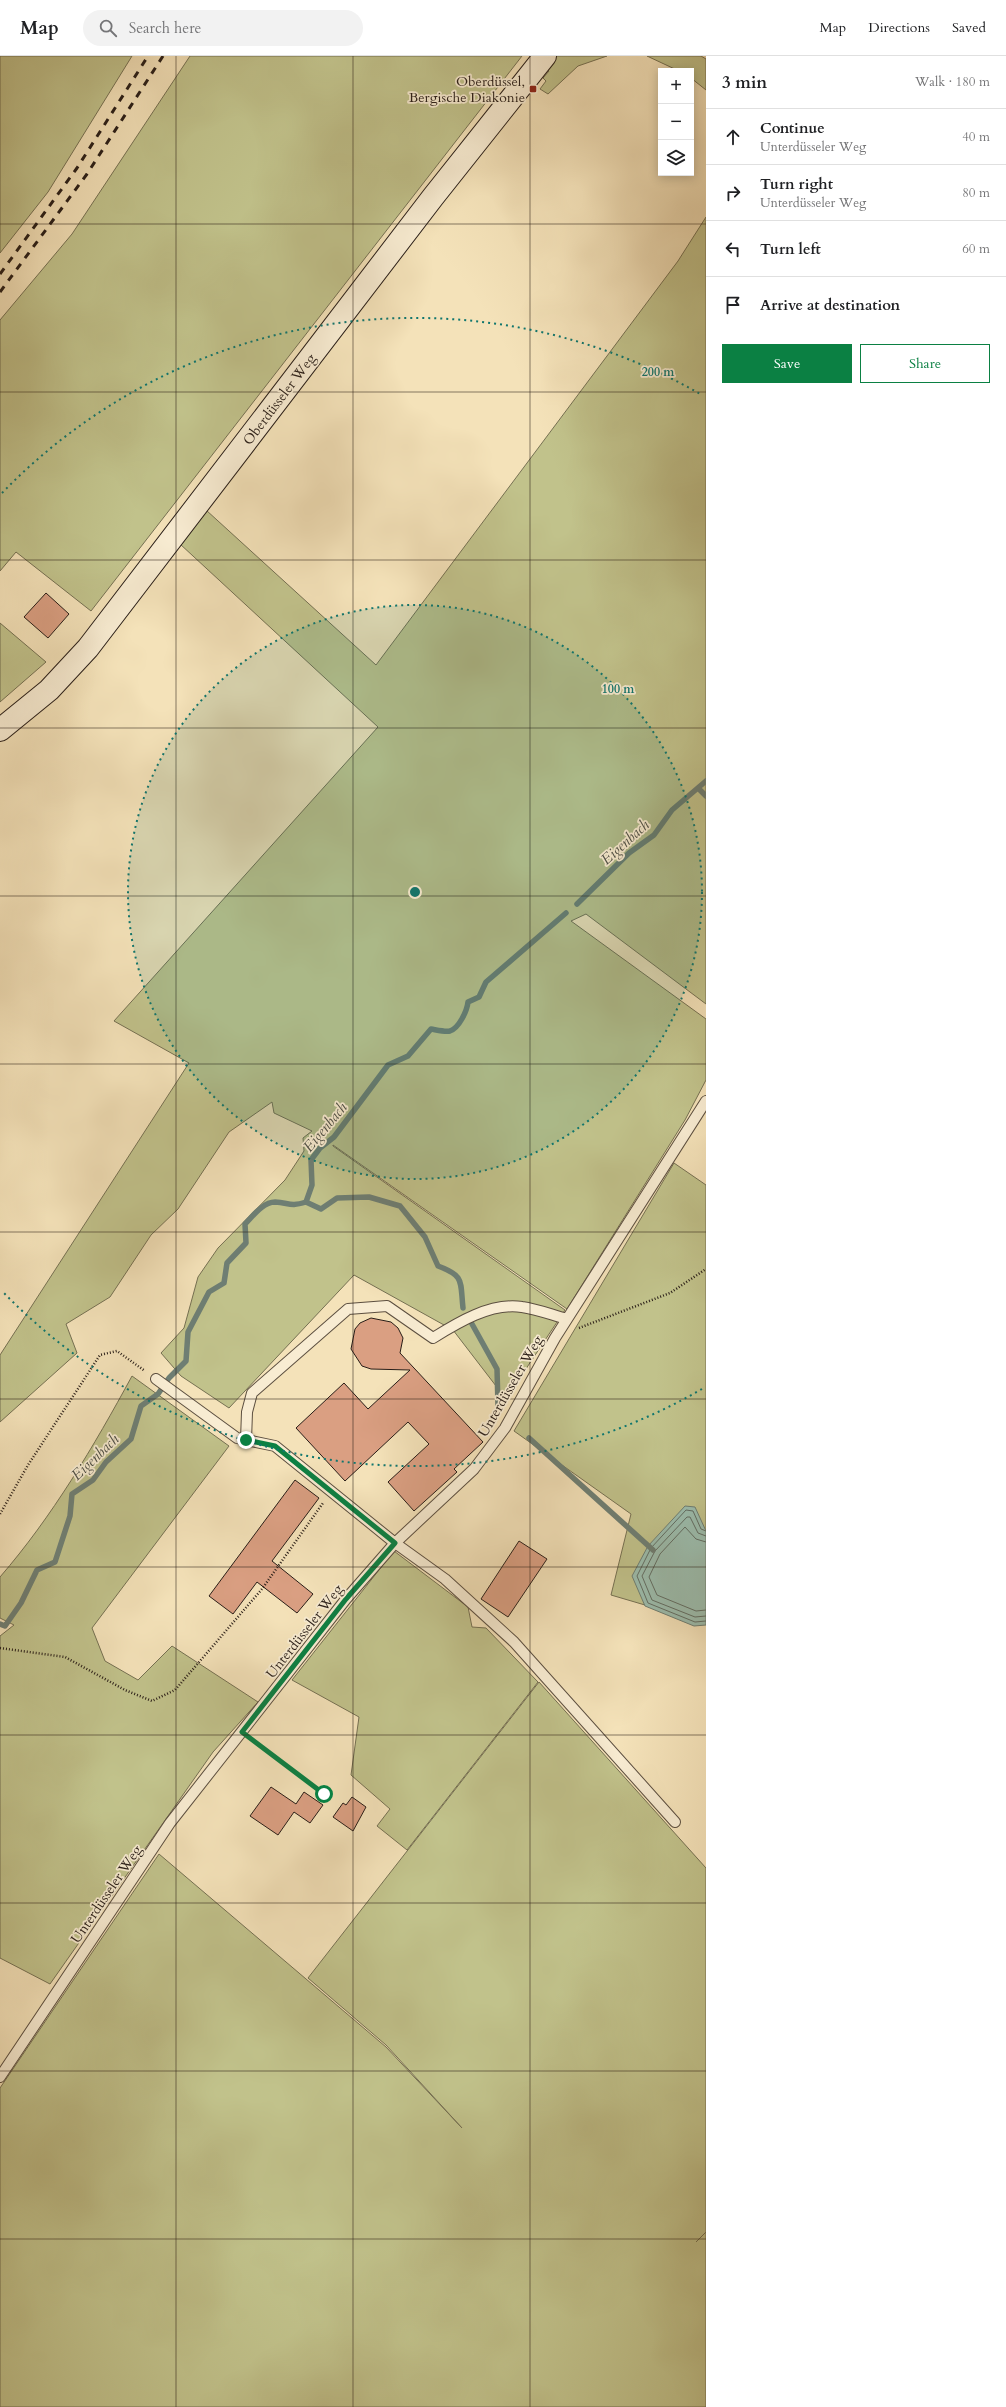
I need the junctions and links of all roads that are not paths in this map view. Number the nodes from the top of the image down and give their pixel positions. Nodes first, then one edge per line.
1 (545, 56) edge
2 (0, 730) edge
3 (706, 1100) edge
4 (567, 1319) junction
5 (156, 1378) road end
6 (246, 1440) junction
7 (395, 1543) junction
8 (675, 1822) dead end
9 (2, 2071) edge

1 - 2 street, Oberdüsseler Weg
3 - 4 lane, Unterdüsseler Weg
4 - 6 lane
4 - 7 lane, Unterdüsseler Weg
5 - 6 lane
6 - 7 lane
7 - 8 lane
7 - 9 lane, Unterdüsseler Weg

